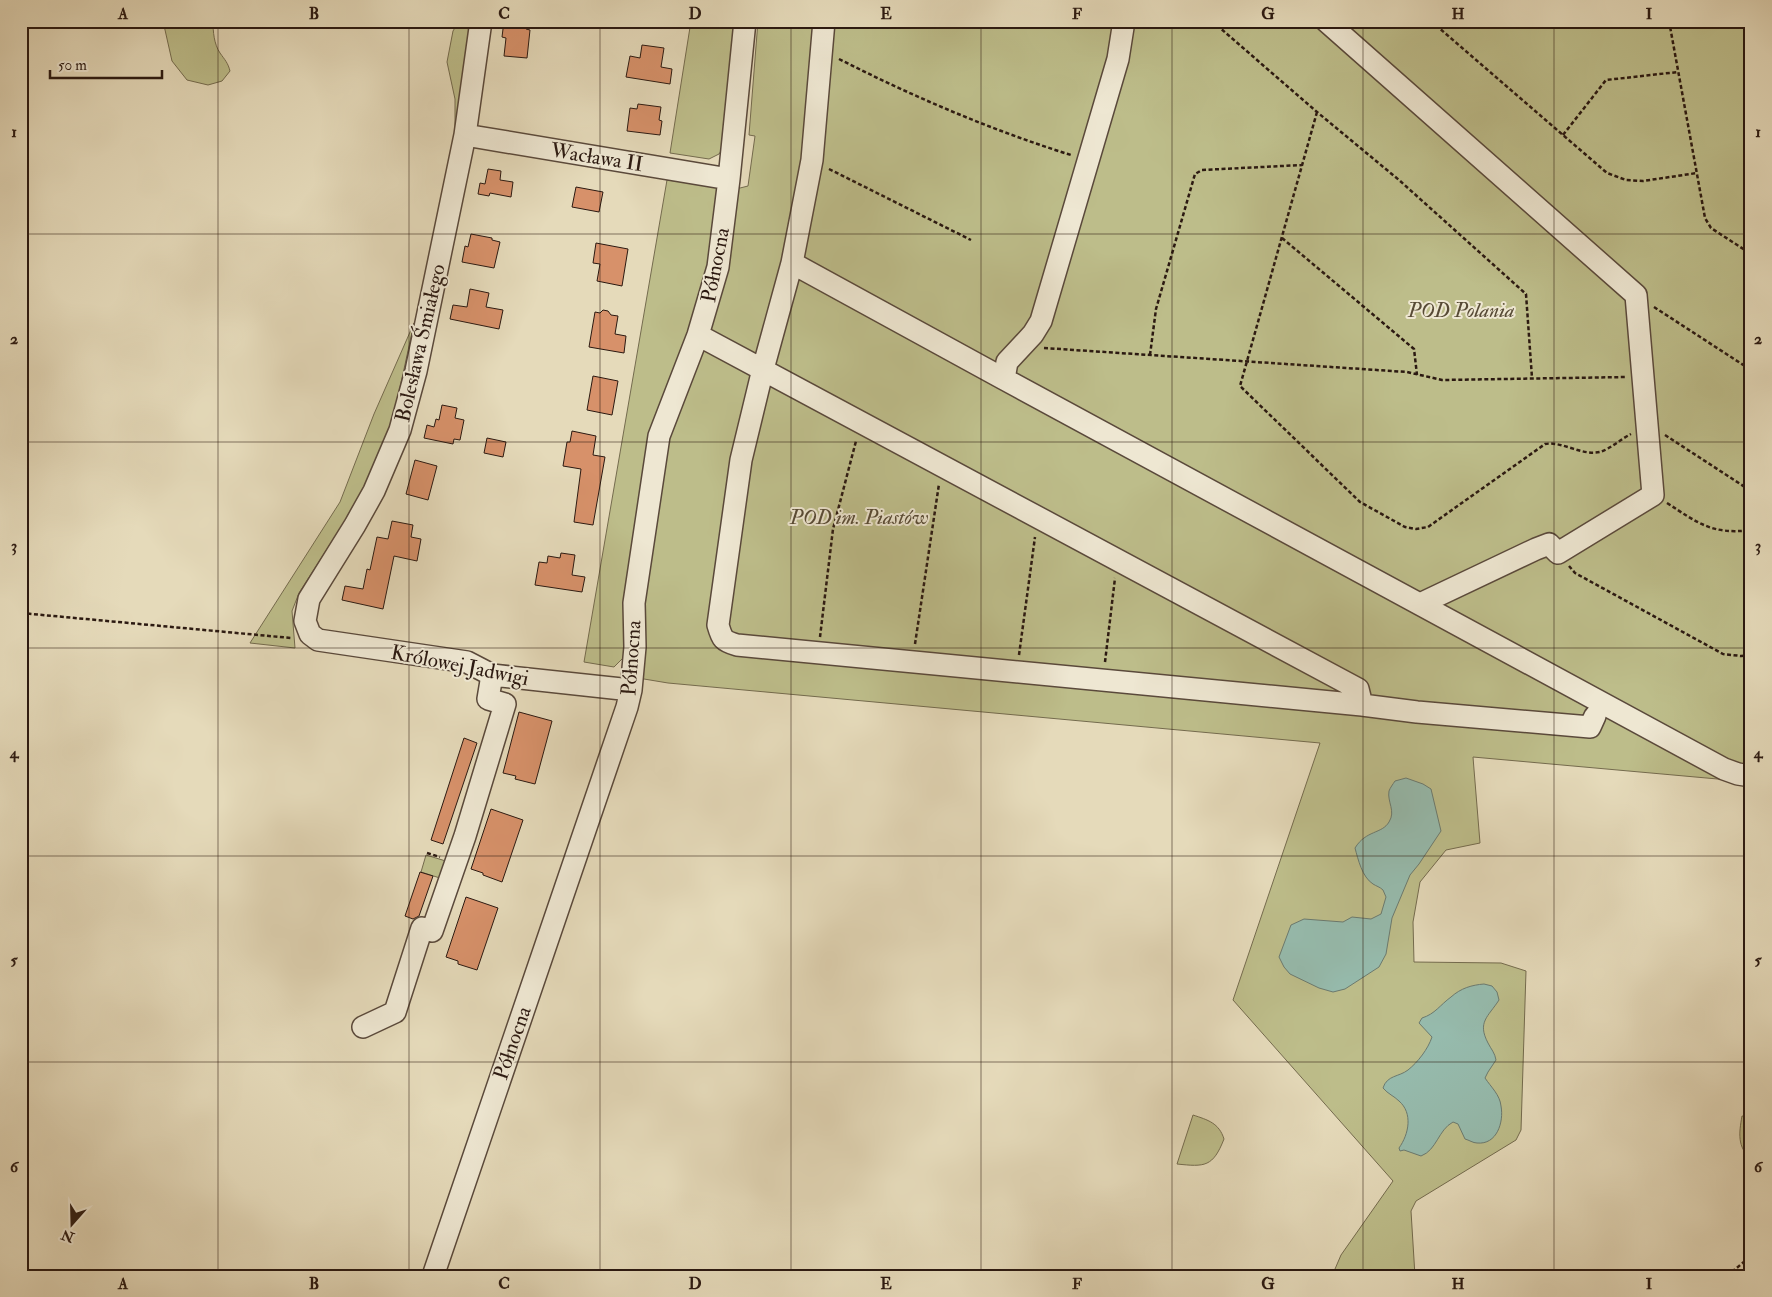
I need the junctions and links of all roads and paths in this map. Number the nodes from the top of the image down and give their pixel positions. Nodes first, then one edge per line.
1 (481, 21) edge
2 (745, 21) edge
3 (824, 21) edge
4 (1124, 21) edge
5 (1212, 21) edge
6 (1326, 21) edge
7 (1431, 21) edge
8 (1669, 21) edge
9 (1743, 21) edge
10 (822, 51) junction
11 (1751, 54) edge
12 (1678, 72) junction
13 (1317, 112) junction
14 (1563, 134) junction
15 (465, 135) junction
16 (812, 160) junction
17 (1087, 160) junction
18 (1302, 165) junction
19 (1697, 173) junction
20 (729, 179) junction
21 (1282, 238) junction
22 (971, 240) dead end
23 (1751, 254) edge
24 (792, 263) junction
25 (1636, 295) junction
26 (698, 335) junction
27 (1030, 337) junction
28 (1150, 355) junction
29 (1247, 362) junction
30 (763, 369) junction
31 (1751, 370) edge
32 (1417, 375) junction
33 (1643, 376) junction
34 (1532, 378) junction
35 (1004, 379) junction
36 (861, 422) junction
37 (1647, 424) junction
38 (942, 465) junction
39 (1751, 491) edge
40 (1654, 495) junction
41 (1038, 516) junction
42 (1751, 530) edge
43 (1558, 553) junction
44 (1117, 558) junction
45 (1420, 604) junction
46 (21, 613) edge
47 (318, 640) junction
48 (818, 653) junction
49 (1750, 655) edge
50 (913, 663) junction
51 (1751, 663) edge
52 (1017, 672) junction
53 (492, 675) junction
54 (1103, 681) junction
55 (631, 690) junction
56 (1362, 705) junction
57 (1595, 716) dead end
58 (1751, 776) edge
59 (363, 1027) dead end
60 (1751, 1256) edge
61 (433, 1276) edge
62 (1726, 1276) edge

1 - 15 street, Bolesława Śmiałego
2 - 20 street, Północna
3 - 10 street
4 - 17 street
5 - 13 path
6 - 25 street
7 - 14 path
8 - 12 path
9 - 11 path
10 - 16 street
10 - 17 path
12 - 14 path
12 - 19 path
13 - 18 path
13 - 34 path
14 - 19 path
15 - 20 street, Wacława II
15 - 47 street, Bolesława Śmiałego
16 - 22 path
16 - 24 street
17 - 27 street
18 - 21 path
18 - 28 path
19 - 23 path
20 - 26 street, Północna
21 - 29 path
21 - 32 path
24 - 30 street
24 - 35 street
25 - 31 path
25 - 33 street
26 - 30 street
26 - 55 street, Północna
27 - 28 path
27 - 35 street
28 - 29 path
29 - 32 path
29 - 37 path
30 - 36 street
30 - 48 street
32 - 34 path
33 - 34 path
33 - 37 street
35 - 45 street
36 - 38 street
36 - 48 path
37 - 39 path
37 - 40 street
38 - 41 street
38 - 50 path
40 - 42 path
40 - 43 street
41 - 44 street
41 - 52 path
43 - 45 street
43 - 49 path
44 - 54 path
44 - 56 street
45 - 58 street
46 - 47 path
47 - 53 street, Królowej Jadwigi
48 - 50 street
49 - 51 path
50 - 52 street
52 - 54 street
53 - 55 street, Królowej Jadwigi
53 - 59 street
54 - 56 street
55 - 61 street, Północna
56 - 57 street
60 - 62 path

